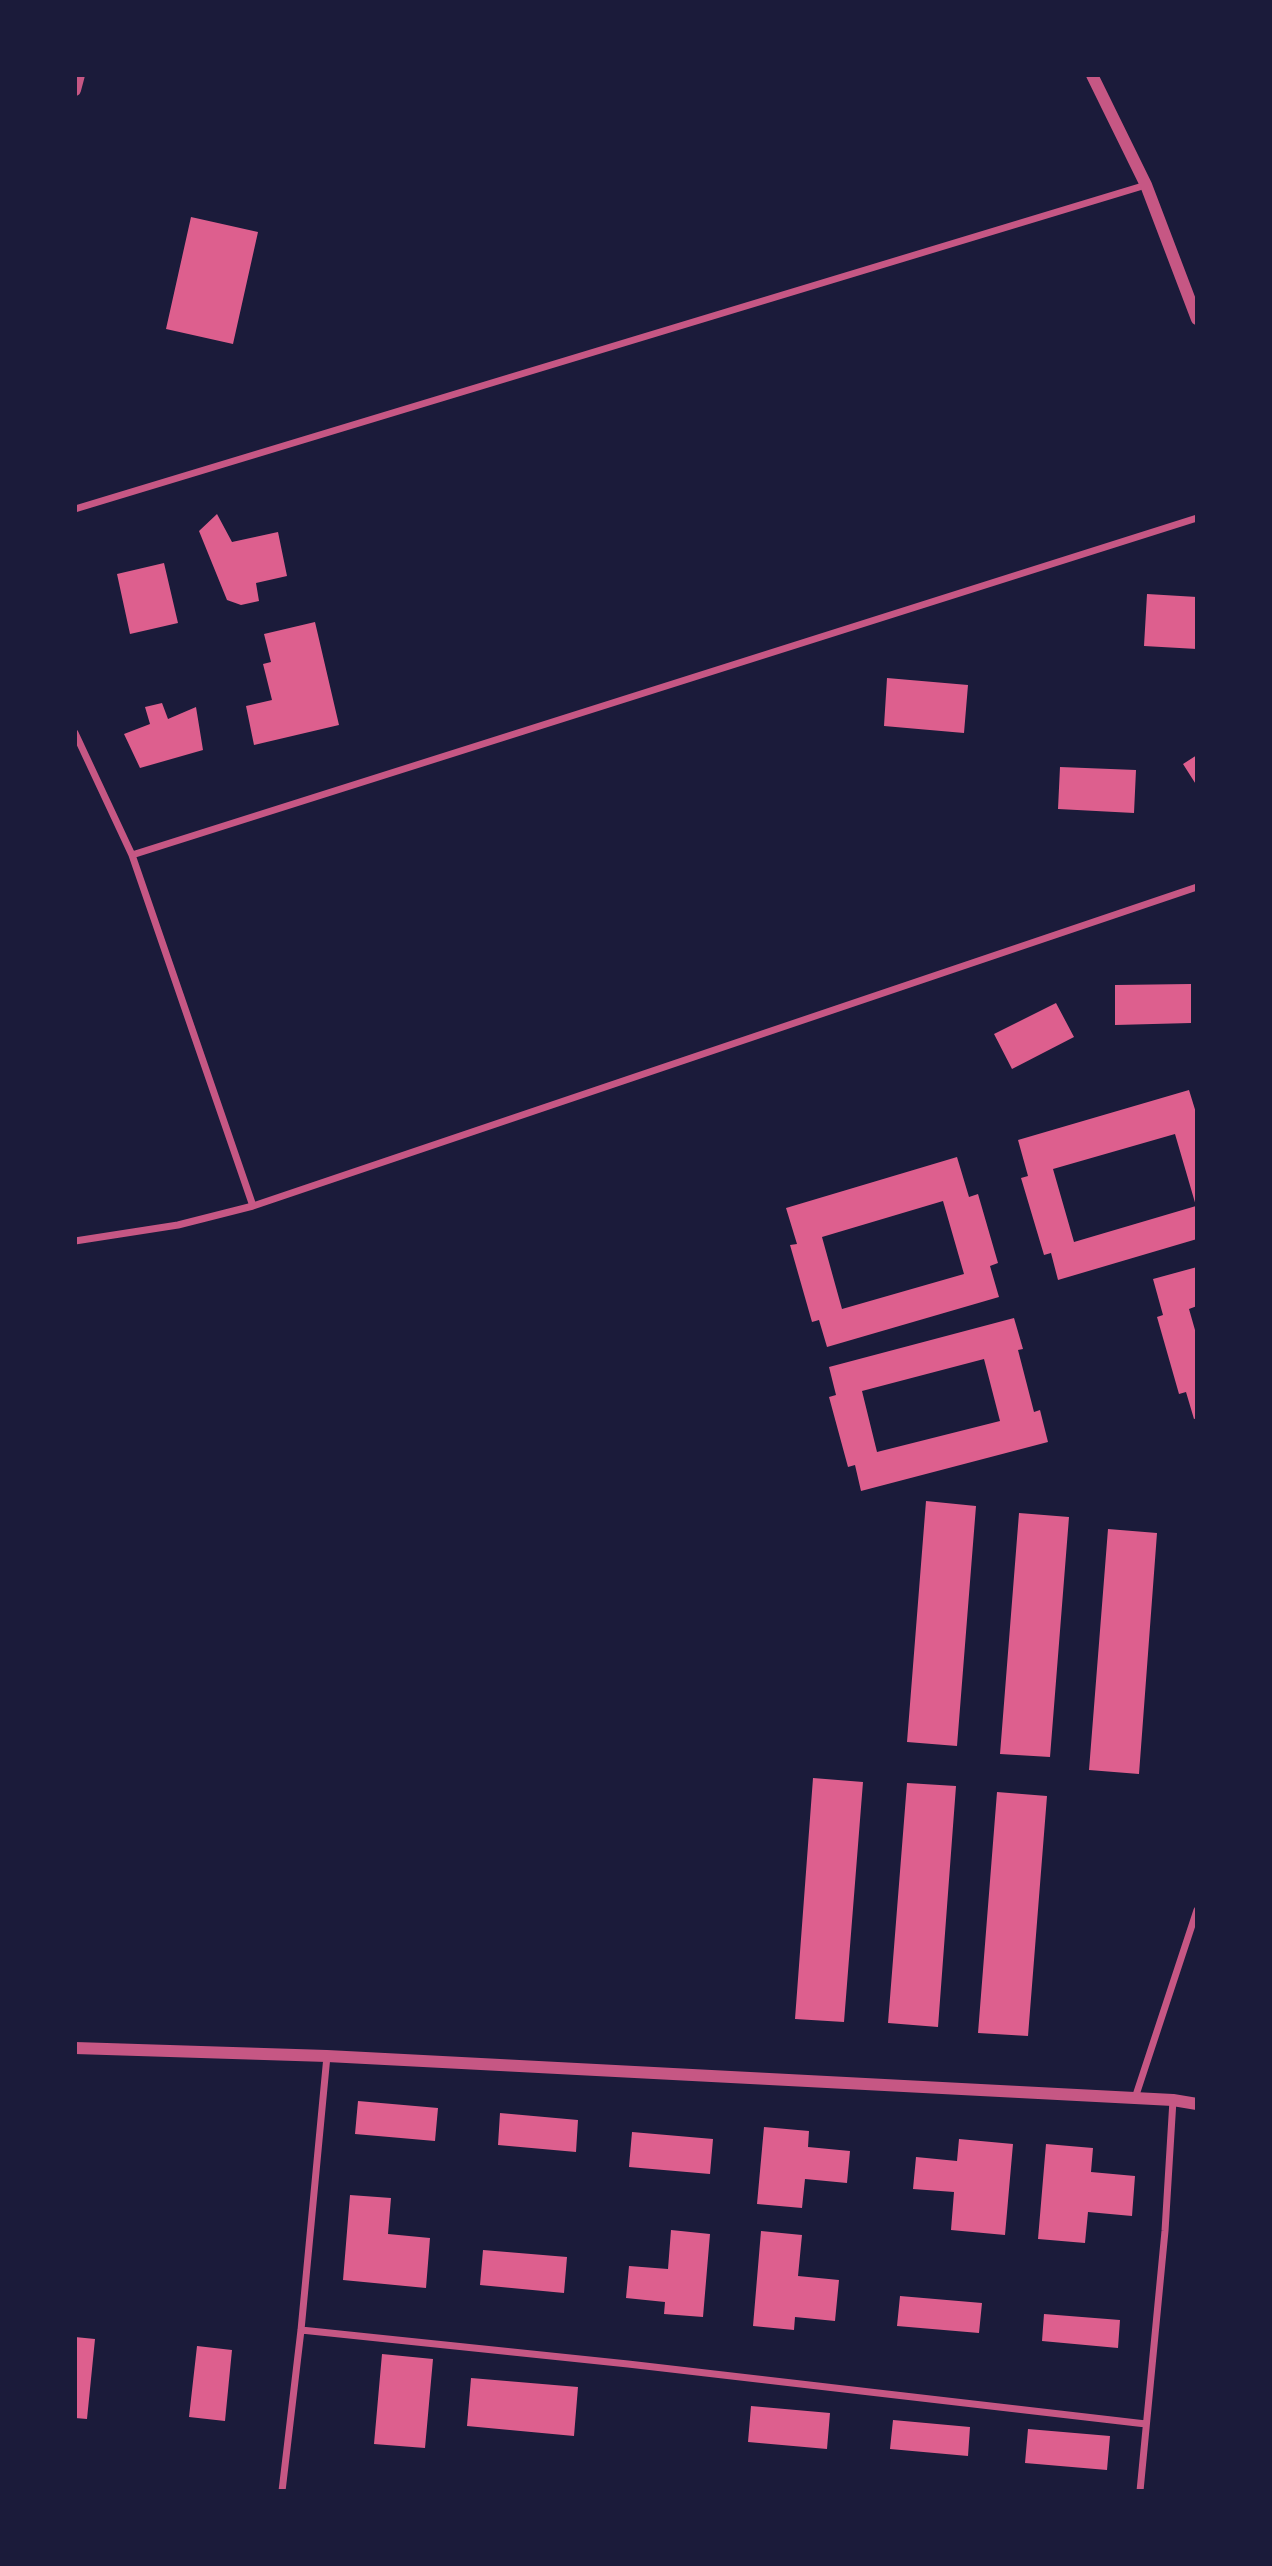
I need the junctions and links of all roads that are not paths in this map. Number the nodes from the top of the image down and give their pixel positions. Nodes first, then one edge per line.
1 (79, 75) edge
2 (1092, 75) edge
3 (75, 90) edge
4 (1146, 185) junction
5 (1197, 319) edge
6 (75, 509) edge
7 (1197, 518) edge
8 (75, 733) edge
9 (132, 855) junction
10 (1197, 887) edge
11 (253, 1206) junction
12 (75, 1241) edge
13 (1197, 1910) edge
14 (75, 2048) edge
15 (327, 2056) junction
16 (1135, 2099) junction
17 (1173, 2100) junction
18 (1197, 2104) edge
19 (301, 2330) junction
20 (1146, 2424) junction
21 (282, 2491) edge
22 (1140, 2491) edge

1 - 3 street
2 - 4 street
4 - 5 street
4 - 6 street
7 - 9 street
8 - 9 street
9 - 11 street
10 - 11 street
11 - 12 street
13 - 16 street
14 - 15 street
15 - 16 street
15 - 19 street
16 - 17 street
17 - 18 street
17 - 20 street
19 - 20 street
19 - 21 street
20 - 22 street

